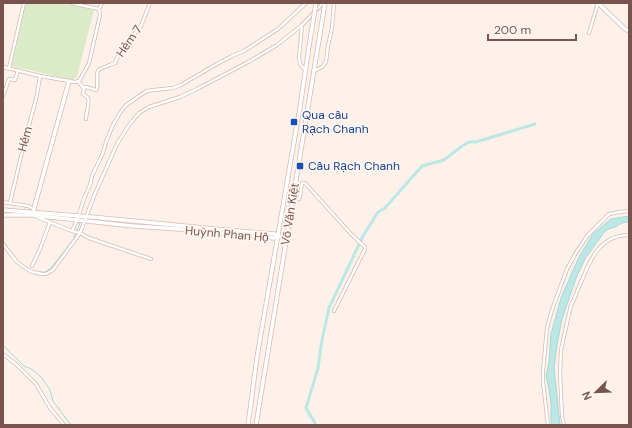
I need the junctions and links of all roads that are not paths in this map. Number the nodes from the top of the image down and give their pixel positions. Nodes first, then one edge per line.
1 (24, 3) edge
2 (71, 3) edge
3 (102, 3) edge
4 (150, 3) edge
5 (306, 3) edge
6 (316, 3) edge
7 (324, 3) edge
8 (334, 3) edge
9 (598, 3) edge
10 (77, 4) edge
11 (99, 10) junction
12 (302, 25) junction
13 (629, 31) edge
14 (589, 33) dead end
15 (3, 67) edge
16 (9, 68) junction
17 (18, 70) junction
18 (305, 70) junction
19 (314, 71) junction
20 (40, 76) junction
21 (70, 81) junction
22 (79, 81) junction
23 (84, 88) junction
24 (3, 96) edge
25 (86, 119) dead end
26 (293, 200) junction
27 (3, 202) edge
28 (10, 203) junction
29 (3, 210) edge
30 (629, 211) edge
31 (33, 212) junction
32 (3, 215) edge
33 (77, 218) junction
34 (86, 219) junction
35 (50, 222) junction
36 (72, 231) junction
37 (79, 233) junction
38 (629, 235) edge
39 (278, 237) junction
40 (286, 238) junction
41 (3, 244) edge
42 (151, 259) dead end
43 (32, 266) dead end
44 (334, 311) dead end
45 (3, 354) edge
46 (64, 425) edge
47 (248, 425) edge
48 (256, 425) edge
49 (548, 425) edge
50 (564, 425) edge

1 - 16 street
2 - 10 street
3 - 11 street
4 - 23 street, Hẻm 7
5 - 33 street
6 - 18 main road, Võ Văn Kiệt, bridge
7 - 12 street
7 - 19 main road, Võ Văn Kiệt
8 - 19 street
9 - 13 main road
9 - 14 street
10 - 11 street
11 - 22 street
12 - 18 street
12 - 34 street
15 - 16 street
16 - 17 street
17 - 20 street
17 - 24 street
18 - 39 main road, Võ Văn Kiệt
19 - 26 main road, Võ Văn Kiệt
20 - 21 street
20 - 28 street, Hẻm
21 - 22 street
21 - 31 main road
22 - 23 street
23 - 25 street
26 - 40 main road, Võ Văn Kiệt
26 - 44 street
27 - 28 street
28 - 31 street
29 - 31 main road, Huỳnh Phan Hộ
30 - 49 street
31 - 32 main road, Huỳnh Phan Hộ
31 - 33 main road, Huỳnh Phan Hộ
31 - 35 street
33 - 34 main road, Huỳnh Phan Hộ
33 - 36 street
34 - 37 street
34 - 39 main road, Huỳnh Phan Hộ
35 - 36 street
35 - 43 street
36 - 37 street
37 - 41 street
37 - 42 street
38 - 50 street
39 - 40 main road, Huỳnh Phan Hộ
39 - 47 main road, Võ Văn Kiệt
40 - 48 main road, Võ Văn Kiệt
45 - 46 street

